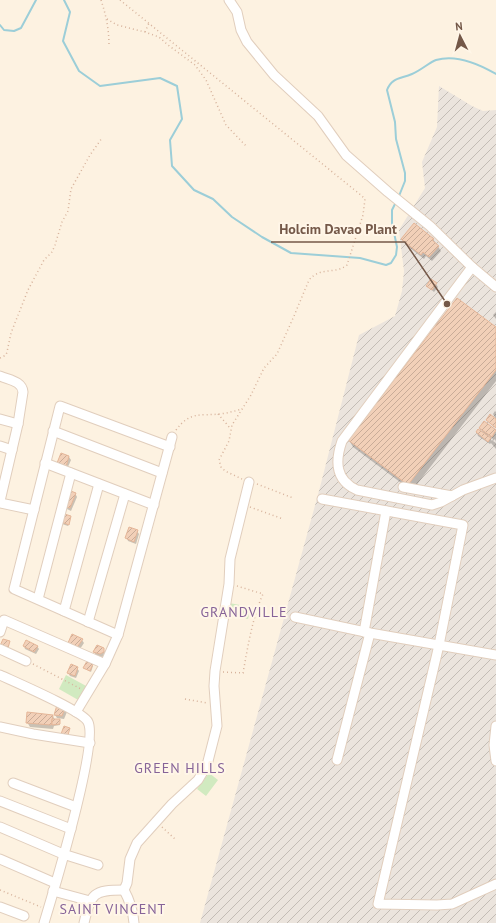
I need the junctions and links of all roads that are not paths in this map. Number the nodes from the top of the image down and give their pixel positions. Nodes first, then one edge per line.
1 (229, 0) edge
2 (472, 267) junction
3 (496, 287) edge
4 (0, 376) edge
5 (0, 419) edge
6 (18, 424) junction
7 (53, 431) junction
8 (172, 437) road end
9 (0, 446) edge
10 (170, 447) junction
11 (12, 450) junction
12 (45, 463) junction
13 (71, 473) junction
14 (162, 473) junction
15 (3, 478) edge
16 (496, 478) edge
17 (249, 482) road end
18 (99, 484) junction
19 (403, 487) dead end
20 (125, 494) junction
21 (452, 496) junction
22 (322, 499) dead end
23 (0, 502) edge
24 (154, 505) junction
25 (34, 510) junction
26 (386, 511) junction
27 (38, 599) junction
28 (64, 611) junction
29 (295, 617) dead end
30 (88, 622) junction
31 (0, 632) edge
32 (367, 632) junction
33 (118, 635) junction
34 (439, 645) junction
35 (0, 649) edge
36 (496, 655) edge
37 (26, 661) road end
38 (105, 664) junction
39 (0, 675) edge
40 (76, 712) junction
41 (0, 726) edge
42 (496, 726) edge
43 (90, 743) junction
44 (337, 760) dead end
45 (496, 761) edge
46 (13, 783) dead end
47 (0, 801) edge
48 (76, 807) junction
49 (0, 827) edge
50 (70, 829) junction
51 (63, 854) junction
52 (0, 859) edge
53 (98, 865) dead end
54 (496, 884) edge
55 (54, 887) junction
56 (124, 890) junction
57 (90, 901) junction
58 (0, 907) edge
59 (24, 916) dead end
60 (44, 923) edge
61 (84, 923) edge
62 (134, 923) edge

1 - 2 street
2 - 3 street
2 - 21 street
4 - 6 street
5 - 6 street
6 - 11 street
7 - 10 street
7 - 12 street
7 - 14 street
8 - 10 street
9 - 11 street
10 - 14 street
11 - 15 street
12 - 13 street
12 - 25 street
13 - 18 street
13 - 27 street
14 - 24 street
15 - 23 street
16 - 21 street
17 - 56 street
18 - 20 street
18 - 28 street
19 - 21 street
20 - 24 street
20 - 30 street
22 - 26 street
23 - 25 street
24 - 33 street
25 - 27 street
26 - 32 street
26 - 34 street
27 - 28 street
28 - 30 street
29 - 32 street
30 - 33 street
31 - 38 street
32 - 34 street
32 - 44 street
33 - 38 street
34 - 36 street
34 - 54 street
35 - 37 street
38 - 40 street
39 - 40 street
40 - 43 street
41 - 43 street
42 - 45 street
43 - 48 street
46 - 48 street
47 - 50 street
48 - 50 street
49 - 51 street
50 - 51 street
51 - 53 street
51 - 55 street
52 - 55 street
55 - 57 street
55 - 60 street
56 - 57 street
56 - 62 street
57 - 61 street
58 - 59 street

